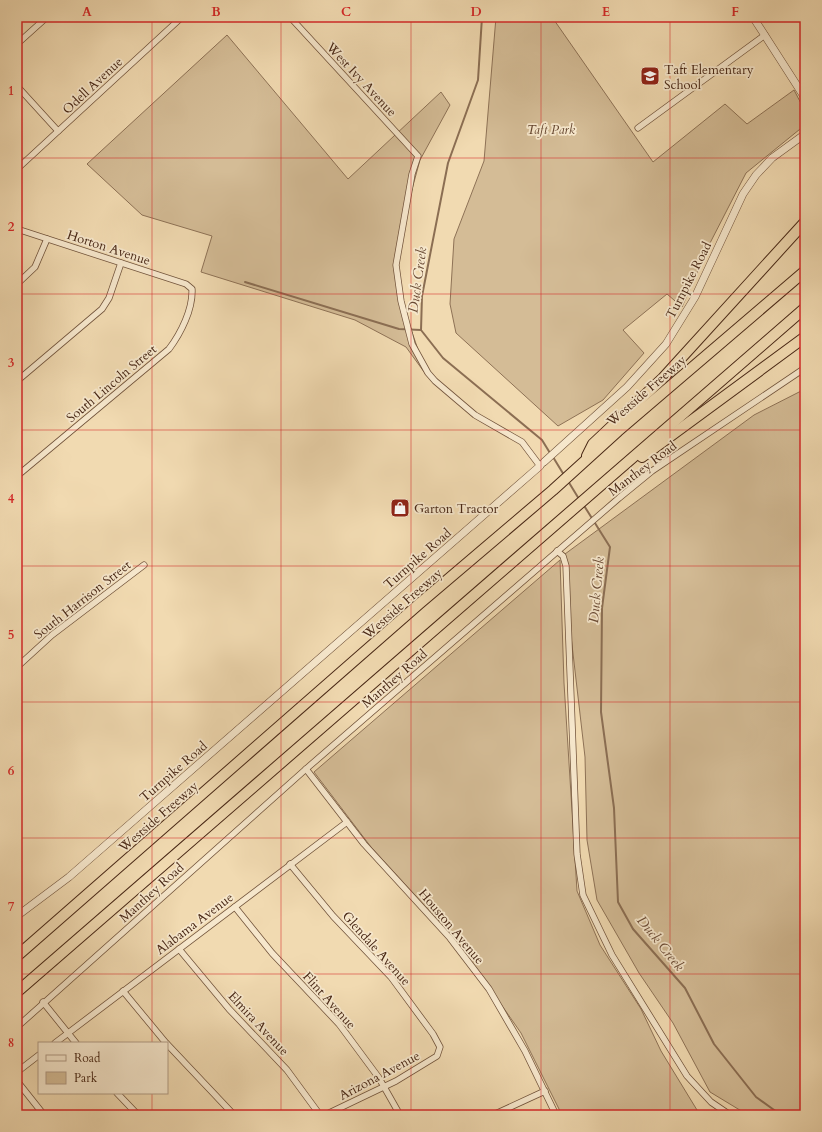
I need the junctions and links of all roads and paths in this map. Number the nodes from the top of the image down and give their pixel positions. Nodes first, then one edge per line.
1 (47, 17) edge
2 (182, 17) edge
3 (290, 17) edge
4 (753, 17) edge
5 (764, 35) junction
6 (17, 44) edge
7 (17, 86) edge
8 (805, 98) edge
9 (638, 128) dead end
10 (58, 131) junction
11 (805, 134) edge
12 (17, 169) edge
13 (805, 222) edge
14 (17, 229) edge
15 (47, 239) junction
16 (121, 263) junction
17 (805, 271) edge
18 (17, 284) edge
19 (192, 289) joint
20 (805, 308) edge
21 (805, 337) edge
22 (805, 368) edge
23 (17, 381) edge
24 (583, 463) junction
25 (542, 464) junction
26 (622, 466) junction
27 (17, 476) edge
28 (557, 551) junction
29 (144, 565) dead end
30 (17, 667) edge
31 (306, 769) junction
32 (347, 822) junction
33 (290, 864) junction
34 (235, 906) junction
35 (17, 915) edge
36 (35, 941) junction
37 (179, 949) junction
38 (17, 950) edge
39 (17, 956) edge
40 (50, 963) junction
41 (123, 991) junction
42 (17, 992) edge
43 (17, 999) edge
44 (43, 1002) junction
45 (17, 1027) edge
46 (68, 1033) junction
47 (56, 1042) edge
48 (75, 1042) edge
49 (165, 1042) edge
50 (168, 1045) edge
51 (440, 1050) joint
52 (38, 1056) edge
53 (17, 1072) edge
54 (17, 1081) edge
55 (384, 1087) junction
56 (545, 1091) junction
57 (118, 1094) edge
58 (44, 1115) edge
59 (138, 1115) edge
60 (234, 1115) edge
61 (320, 1115) edge
62 (325, 1115) edge
63 (400, 1115) edge
64 (493, 1115) edge
65 (556, 1115) edge
66 (730, 1115) edge

1 - 6 street
2 - 10 street, Odell Avenue
3 - 25 street, West Ivy Avenue
4 - 5 street
5 - 8 street
5 - 9 street
7 - 10 street
10 - 12 street, Odell Avenue
11 - 25 street, Turnpike Road
13 - 24 highway
14 - 15 street, Horton Avenue
15 - 16 street, Horton Avenue
15 - 18 street
16 - 19 street, Horton Avenue
16 - 23 street
17 - 24 highway, Westside Freeway
19 - 27 street, South Lincoln Street
20 - 26 highway
21 - 26 highway
22 - 28 street, Manthey Road
24 - 36 highway, Westside Freeway
25 - 35 street, Turnpike Road
26 - 40 highway
28 - 31 street, Manthey Road
28 - 66 street
29 - 30 street, South Harrison Street
31 - 32 street, Houston Avenue
31 - 44 street, Manthey Road
32 - 33 street, Alabama Avenue
32 - 56 street, Houston Avenue
33 - 34 street, Alabama Avenue
33 - 51 street, Glendale Avenue
34 - 37 street, Alabama Avenue
34 - 55 street, Flint Avenue
36 - 38 highway
36 - 39 highway, Westside Freeway
37 - 41 street, Alabama Avenue
37 - 61 street, Elmira Avenue
40 - 42 highway
40 - 43 highway
41 - 46 street, Alabama Avenue
41 - 49 street
44 - 45 street, Manthey Road
44 - 46 street
46 - 47 street, Alabama Avenue
46 - 48 street
50 - 60 street
51 - 55 street, Arizona Avenue
52 - 53 street
54 - 58 street
55 - 62 street, Arizona Avenue
55 - 63 street, Flint Avenue
56 - 64 street
56 - 65 street, Houston Avenue
57 - 59 street

